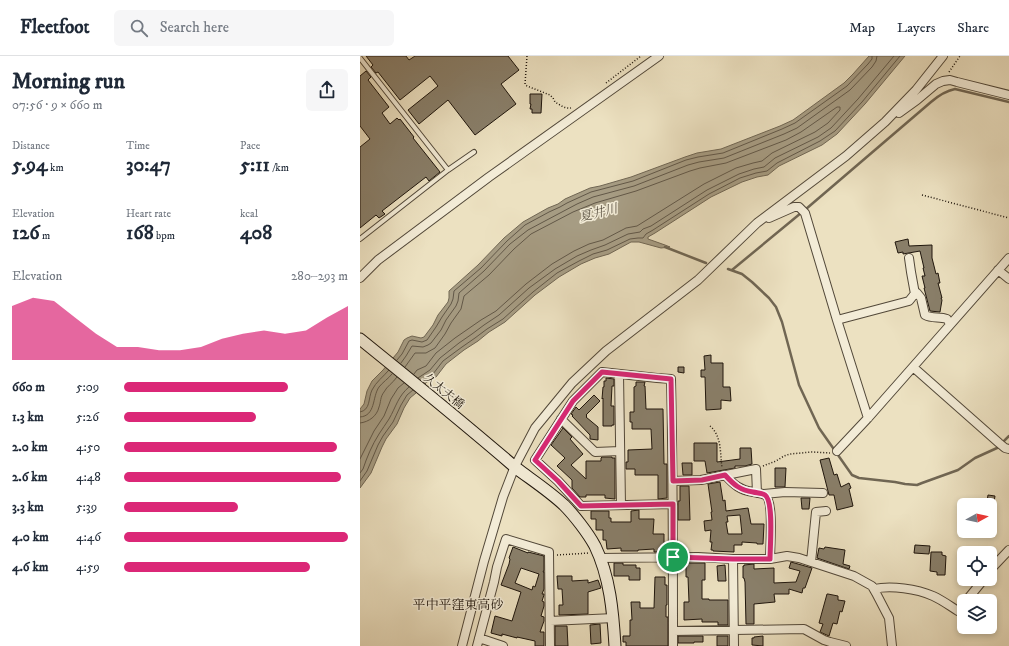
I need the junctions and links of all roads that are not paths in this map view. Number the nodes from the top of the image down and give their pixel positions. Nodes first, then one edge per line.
1 (659, 56) edge
2 (943, 56) edge
3 (360, 58) edge
4 (1009, 95) edge
5 (885, 122) junction
6 (474, 152) dead end
7 (448, 170) junction
8 (757, 223) junction
9 (360, 240) edge
10 (908, 258) dead end
11 (1009, 258) edge
12 (998, 270) junction
13 (360, 278) edge
14 (1009, 279) edge
15 (915, 294) junction
16 (837, 320) junction
17 (950, 324) junction
18 (360, 339) edge
19 (913, 367) junction
20 (619, 374) junction
21 (868, 418) junction
22 (561, 419) junction
23 (1005, 447) edge
24 (620, 451) junction
25 (835, 452) road end
26 (514, 465) junction
27 (724, 475) junction
28 (673, 481) junction
29 (760, 493) junction
30 (822, 493) dead end
31 (673, 504) junction
32 (621, 505) junction
33 (826, 511) dead end
34 (1009, 550) edge
35 (599, 555) junction
36 (673, 557) junction
37 (733, 559) junction
38 (770, 559) junction
39 (811, 562) junction
40 (997, 563) edge
41 (978, 586) edge
42 (874, 589) junction
43 (972, 594) edge
44 (957, 610) edge
45 (614, 618) junction
46 (550, 621) junction
47 (673, 631) junction
48 (734, 631) junction
49 (478, 642) edge
50 (462, 646) edge
51 (503, 646) edge
52 (550, 646) edge
53 (615, 646) edge
54 (674, 646) edge
55 (734, 646) edge
56 (846, 646) edge
57 (892, 646) edge

1 - 13 street
2 - 5 street
3 - 7 lane
4 - 5 street
5 - 8 street
6 - 7 lane
7 - 9 lane
8 - 16 street
8 - 26 street
10 - 15 street
11 - 12 street
12 - 14 street
12 - 17 street
15 - 16 street
15 - 17 street
16 - 21 street
17 - 19 street
18 - 26 street, 久太夫橋
19 - 21 street
19 - 23 street
20 - 22 street
20 - 24 street
20 - 28 street
21 - 25 street
22 - 24 street
22 - 32 street
24 - 32 street
26 - 35 street, 久太夫橋
26 - 50 street
27 - 28 street
27 - 29 street
27 - 29 street
28 - 31 street
29 - 30 street
29 - 38 street
31 - 32 street
31 - 36 street
33 - 39 street
34 - 40 street
35 - 36 street
35 - 45 street, 久太夫橋
36 - 37 street
36 - 47 street
37 - 38 street
37 - 48 street
38 - 39 street
39 - 42 street
41 - 43 street
42 - 44 street
42 - 57 street
45 - 46 street
45 - 53 street, 久太夫橋
46 - 49 street
46 - 52 street
47 - 48 street
47 - 54 street
48 - 55 street
48 - 56 street
49 - 51 street

